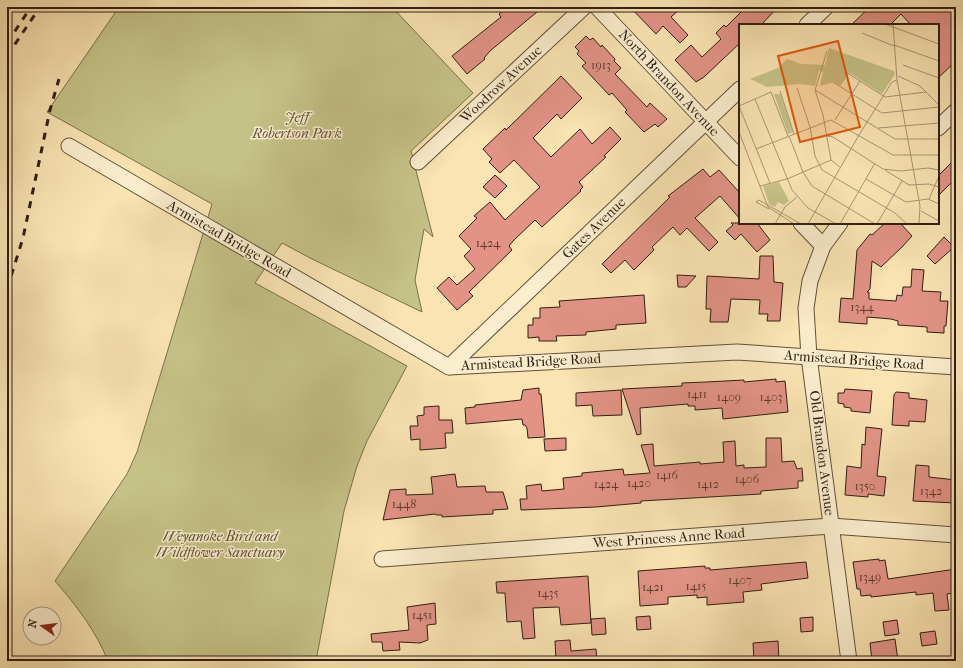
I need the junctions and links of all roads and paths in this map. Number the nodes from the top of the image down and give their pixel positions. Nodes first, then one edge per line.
1 (584, 7) edge
2 (597, 7) edge
3 (826, 7) edge
4 (808, 24) edge
5 (739, 90) edge
6 (956, 111) edge
7 (706, 122) junction
8 (939, 127) edge
9 (69, 146) dead end
10 (739, 157) edge
11 (418, 162) dead end
12 (802, 224) edge
13 (839, 224) edge
14 (823, 246) junction
15 (809, 357) junction
16 (449, 367) junction
17 (956, 367) edge
18 (831, 526) junction
19 (956, 535) edge
20 (382, 559) dead end
21 (849, 661) edge

1 - 11 street, Woodrow Avenue
2 - 7 street, North Brandon Avenue
3 - 4 street
5 - 7 street, Gates Avenue
6 - 8 street
7 - 10 street, North Brandon Avenue
7 - 16 street, Gates Avenue
9 - 16 street, Armistead Bridge Road
12 - 14 street
13 - 14 street, Old Brandon Avenue
14 - 15 street, Old Brandon Avenue
15 - 16 street, Armistead Bridge Road
15 - 17 street, Armistead Bridge Road
15 - 18 street, Old Brandon Avenue
18 - 19 street, West Princess Anne Road
18 - 20 street, West Princess Anne Road
18 - 21 street, Old Brandon Avenue

